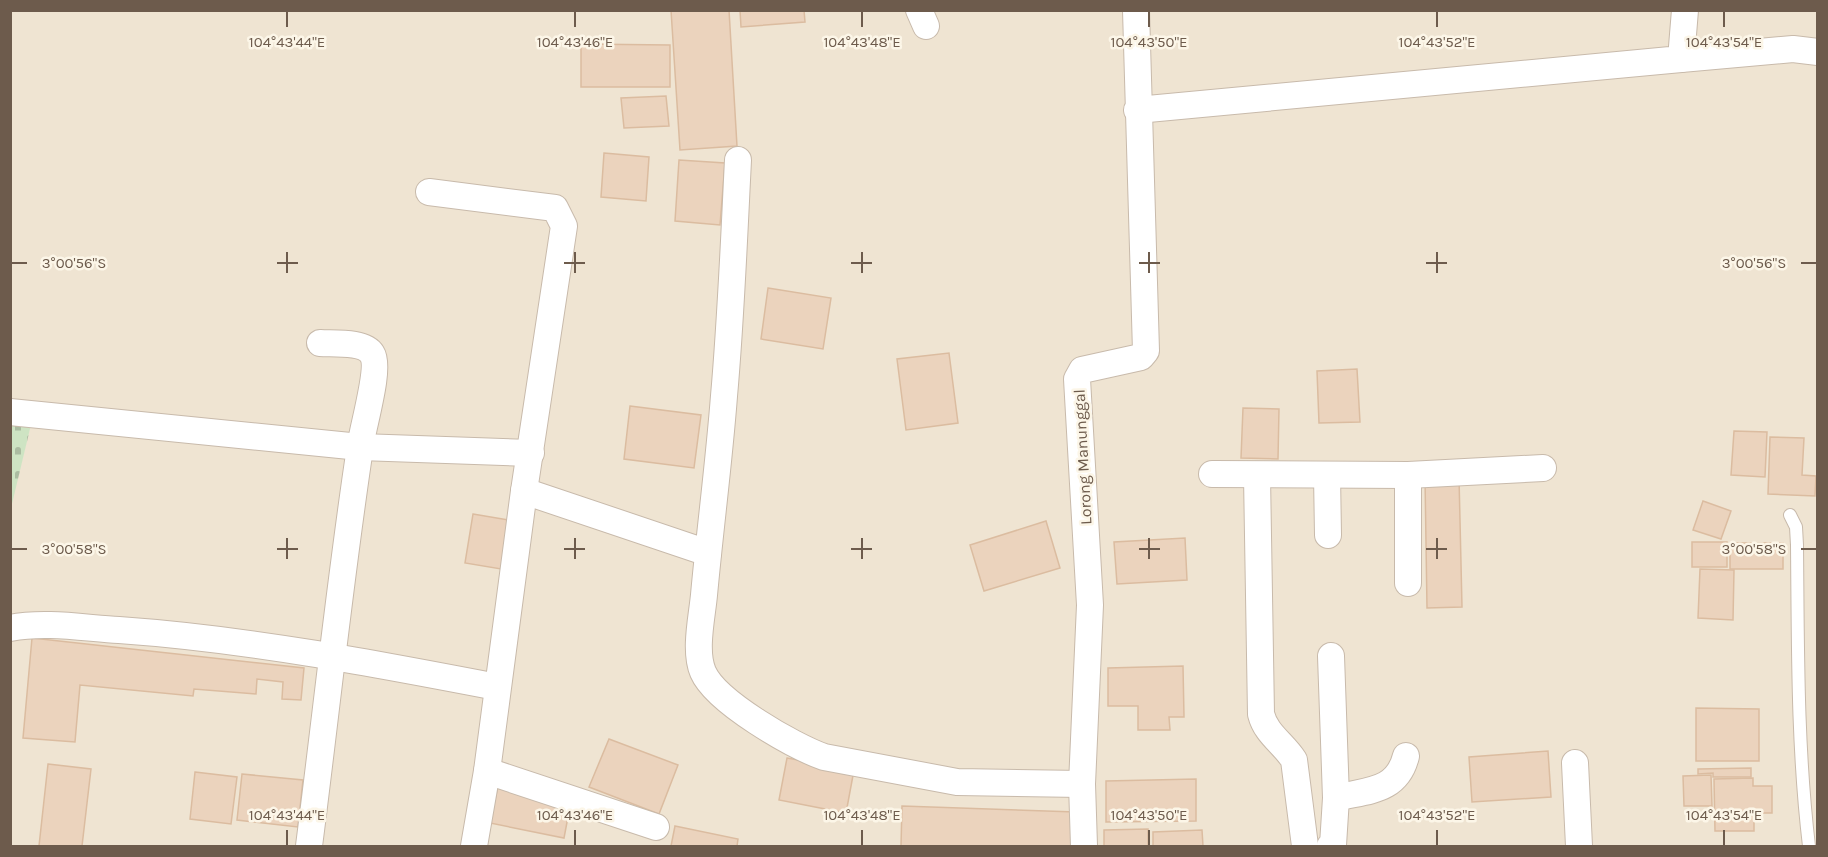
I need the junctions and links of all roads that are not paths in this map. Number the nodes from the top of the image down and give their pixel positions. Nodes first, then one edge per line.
1 (1136, 10) edge
2 (1685, 10) edge
3 (1818, 52) edge
4 (1681, 59) junction
5 (1137, 110) junction
6 (738, 160) dead end
7 (429, 192) dead end
8 (320, 343) dead end
9 (10, 412) edge
10 (360, 447) junction
11 (531, 453) junction
12 (1543, 468) dead end
13 (1212, 474) dead end
14 (1326, 475) junction
15 (1408, 475) junction
16 (1257, 476) junction
17 (524, 490) junction
18 (1790, 515) dead end
19 (1328, 535) dead end
20 (708, 553) junction
21 (1408, 583) dead end
22 (10, 628) edge
23 (334, 655) junction
24 (1331, 656) dead end
25 (497, 687) junction
26 (1406, 756) dead end
27 (1575, 763) dead end
28 (488, 771) junction
29 (1082, 784) junction
30 (1336, 798) junction
31 (656, 826) dead end
32 (309, 846) edge
33 (474, 846) edge
34 (1084, 846) edge
35 (1305, 846) edge
36 (1330, 846) edge
37 (1579, 846) edge
38 (1809, 846) edge

1 - 5 street, Lorong Manunggal
2 - 4 street
3 - 4 street
4 - 5 street
5 - 29 street, Lorong Manunggal
6 - 20 street
7 - 11 street
8 - 10 street
9 - 10 street
10 - 11 street
10 - 23 street
11 - 17 street
12 - 15 street
13 - 16 street
14 - 15 street
14 - 16 street
14 - 19 street
15 - 21 street
16 - 35 street
17 - 20 street
17 - 25 street
18 - 38 lane
20 - 29 street
22 - 23 street
23 - 25 street
23 - 32 street
24 - 30 street
25 - 28 street
26 - 30 street
27 - 37 street
28 - 31 street
28 - 33 street
29 - 34 street, Lorong Manunggal
30 - 36 street

